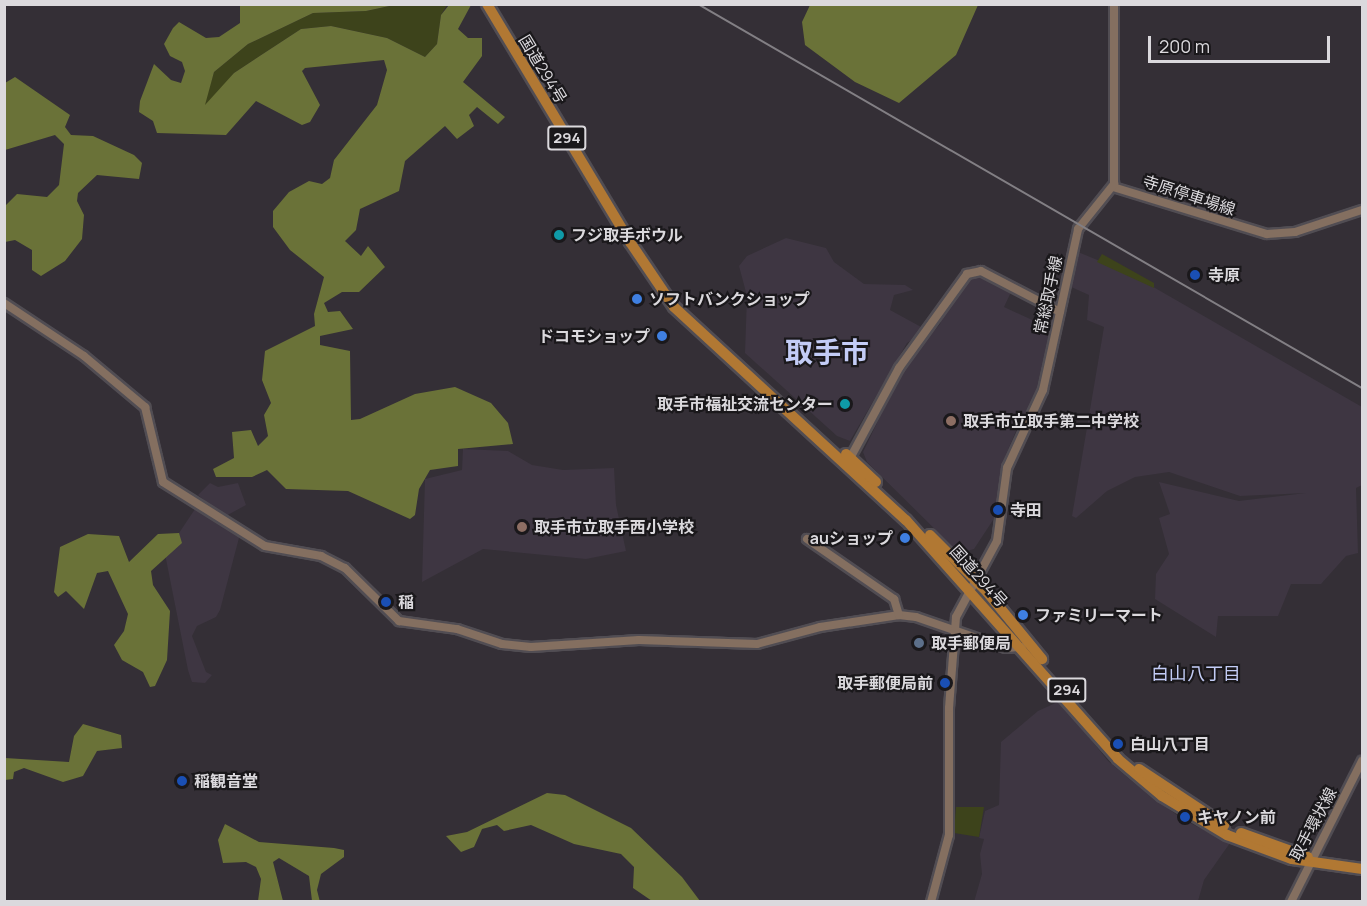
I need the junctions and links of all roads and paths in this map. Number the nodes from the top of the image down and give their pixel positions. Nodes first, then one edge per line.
1 (487, 4) edge
2 (1114, 4) edge
3 (1113, 187) junction
4 (1362, 210) edge
5 (4, 303) edge
6 (1060, 312) junction
7 (849, 462) junction
8 (807, 539) dead end
9 (972, 584) junction
10 (899, 615) junction
11 (953, 630) junction
12 (1022, 647) junction
13 (1362, 761) edge
14 (1311, 859) junction
15 (1362, 869) edge
16 (931, 902) edge
17 (1291, 902) edge

1 - 7 highway, 国道294号 / 294
2 - 3 street
3 - 4 street, 寺原停車場線
3 - 6 street, 常総取手線
5 - 10 street
6 - 7 street
6 - 9 street, 常総取手線
7 - 9 highway, 国道294号 / 294
8 - 10 street
9 - 11 street, 常総取手線
9 - 12 highway, 国道294号 / 294
9 - 14 highway, 国道294号 / 294
10 - 11 street
11 - 12 street
11 - 16 street, 常総取手線
12 - 14 highway, 国道294号 / 294
13 - 14 street, 取手環状線
14 - 15 highway, 国道294号 / 294
14 - 17 street, 取手環状線

